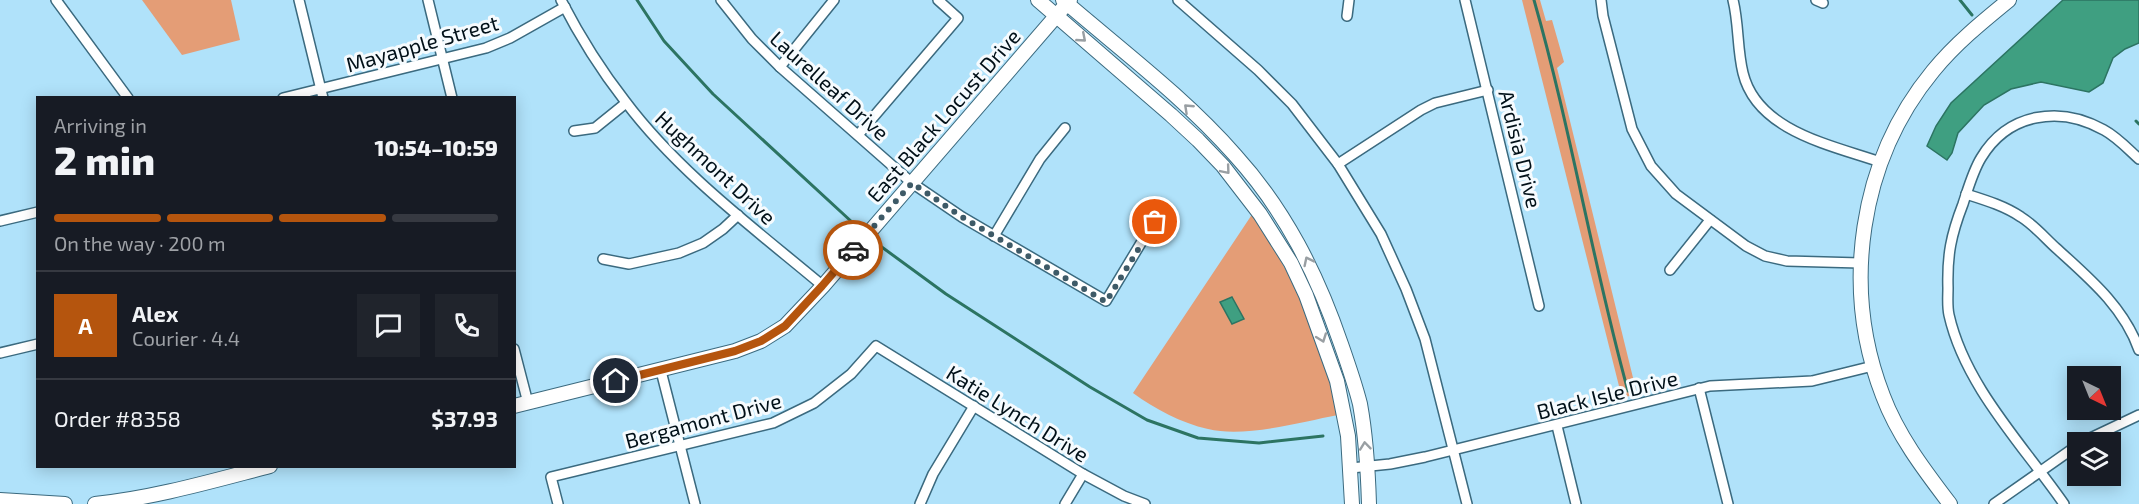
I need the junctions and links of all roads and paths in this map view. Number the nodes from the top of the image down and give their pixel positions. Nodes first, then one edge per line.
1 (56, 0) edge
2 (299, 0) edge
3 (428, 0) edge
4 (721, 0) edge
5 (834, 0) edge
6 (938, 0) edge
7 (1038, 0) edge
8 (1178, 0) edge
9 (1349, 0) edge
10 (1465, 0) edge
11 (1601, 0) edge
12 (1733, 0) edge
13 (2009, 0) edge
14 (1067, 1) edge
15 (563, 4) edge
16 (1057, 16) junction
17 (1347, 16) dead end
18 (443, 59) junction
19 (780, 67) junction
20 (1488, 90) junction
21 (322, 93) edge
22 (127, 96) edge
23 (299, 96) edge
24 (452, 96) edge
25 (626, 103) junction
26 (1065, 128) dead end
27 (574, 131) dead end
28 (858, 135) junction
29 (2139, 159) edge
30 (1880, 162) junction
31 (1338, 164) junction
32 (912, 183) junction
33 (1966, 194) junction
34 (36, 212) edge
35 (1164, 212) dead end
36 (738, 215) junction
37 (1710, 220) junction
38 (0, 221) edge
39 (994, 236) junction
40 (603, 259) dead end
41 (1860, 263) junction
42 (1670, 270) dead end
43 (822, 286) junction
44 (1539, 306) dead end
45 (36, 344) edge
46 (876, 346) joint
47 (2139, 350) edge
48 (0, 353) edge
49 (516, 365) edge
50 (1873, 366) junction
51 (661, 370) junction
52 (1700, 388) junction
53 (521, 405) edge
54 (974, 406) junction
55 (2139, 415) edge
56 (1557, 426) junction
57 (2101, 432) edge
58 (681, 447) junction
59 (1454, 450) junction
60 (2067, 453) edge
61 (262, 468) edge
62 (1351, 468) junction
63 (1368, 468) junction
64 (2041, 471) junction
65 (1083, 474) junction
66 (0, 500) edge
67 (65, 504) edge
68 (95, 504) edge
69 (558, 504) edge
70 (695, 504) edge
71 (920, 504) edge
72 (1065, 504) edge
73 (1145, 504) edge
74 (1352, 504) edge
75 (1369, 504) edge
76 (1467, 504) edge
77 (1576, 504) edge
78 (1728, 504) edge
79 (1950, 504) edge
80 (1994, 504) edge
81 (2064, 504) edge

1 - 22 street
2 - 21 street
3 - 18 street
4 - 19 street, Laurelleaf Drive
5 - 19 street
6 - 28 street
7 - 16 street
8 - 31 street
9 - 17 street
10 - 20 street, Ardisia Drive
11 - 37 street
12 - 30 street
13 - 30 street
14 - 16 street, East Black Locust Drive
63 -> 14 street
15 - 18 street, Mayapple Street
15 - 25 street, Hughmont Drive
16 - 32 street, East Black Locust Drive
16 -> 62 street
18 - 21 street, Mayapple Street
18 - 24 street
19 - 28 street, Laurelleaf Drive
20 - 31 street
20 - 44 street, Ardisia Drive
21 - 23 street, Mayapple Street
25 - 27 street
25 - 36 street, Hughmont Drive
26 - 39 street
28 - 32 street, Laurelleaf Drive
29 - 33 street
30 - 41 street
31 - 59 street
32 - 39 street, Laurelleaf Drive
32 - 43 street, East Black Locust Drive
33 - 47 street
33 - 64 street
34 - 38 street
35 - 39 street, Laurelleaf Drive
36 - 40 street
36 - 43 street, Hughmont Drive
37 - 41 street
37 - 42 street
41 - 50 street
43 - 51 street, East Black Locust Drive
45 - 48 street
46 - 54 street, Katie Lynch Drive
46 - 58 street, Bergamont Drive
49 - 53 street
50 - 52 street, Black Isle Drive
50 - 79 street
51 - 53 street, East Black Locust Drive
51 - 58 street
52 - 56 street, Black Isle Drive
52 - 78 street
54 - 65 street, Katie Lynch Drive
54 - 71 street
55 - 57 street
56 - 59 street, Black Isle Drive
56 - 77 street
58 - 69 street, Bergamont Drive
58 - 70 street
59 - 63 street, Black Isle Drive
59 - 76 street
60 - 64 street
61 - 68 street
62 - 63 street, Black Isle Drive
62 - 74 street
63 - 75 street
64 - 80 street
64 - 81 street
65 - 72 street
65 - 73 street, Katie Lynch Drive
66 - 67 street

